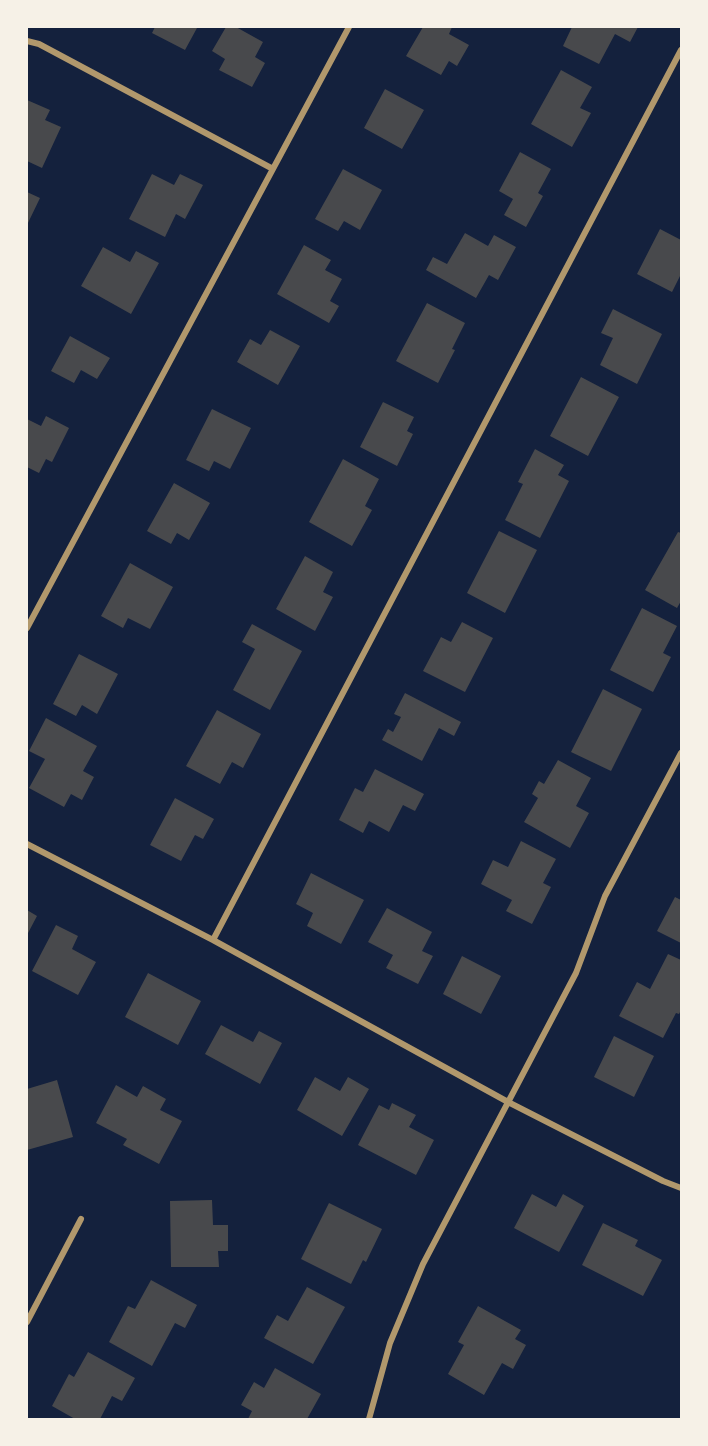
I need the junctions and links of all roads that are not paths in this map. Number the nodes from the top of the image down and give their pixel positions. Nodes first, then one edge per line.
1 (349, 27) edge
2 (27, 41) edge
3 (681, 50) edge
4 (273, 169) junction
5 (27, 628) edge
6 (681, 753) edge
7 (27, 844) edge
8 (213, 940) junction
9 (508, 1102) junction
10 (681, 1188) edge
11 (81, 1219) dead end
12 (27, 1322) edge
13 (369, 1419) edge

1 - 4 street
2 - 4 street
3 - 8 street
4 - 5 street
6 - 9 street
7 - 8 street
8 - 9 street
9 - 10 street
9 - 13 street
11 - 12 street

